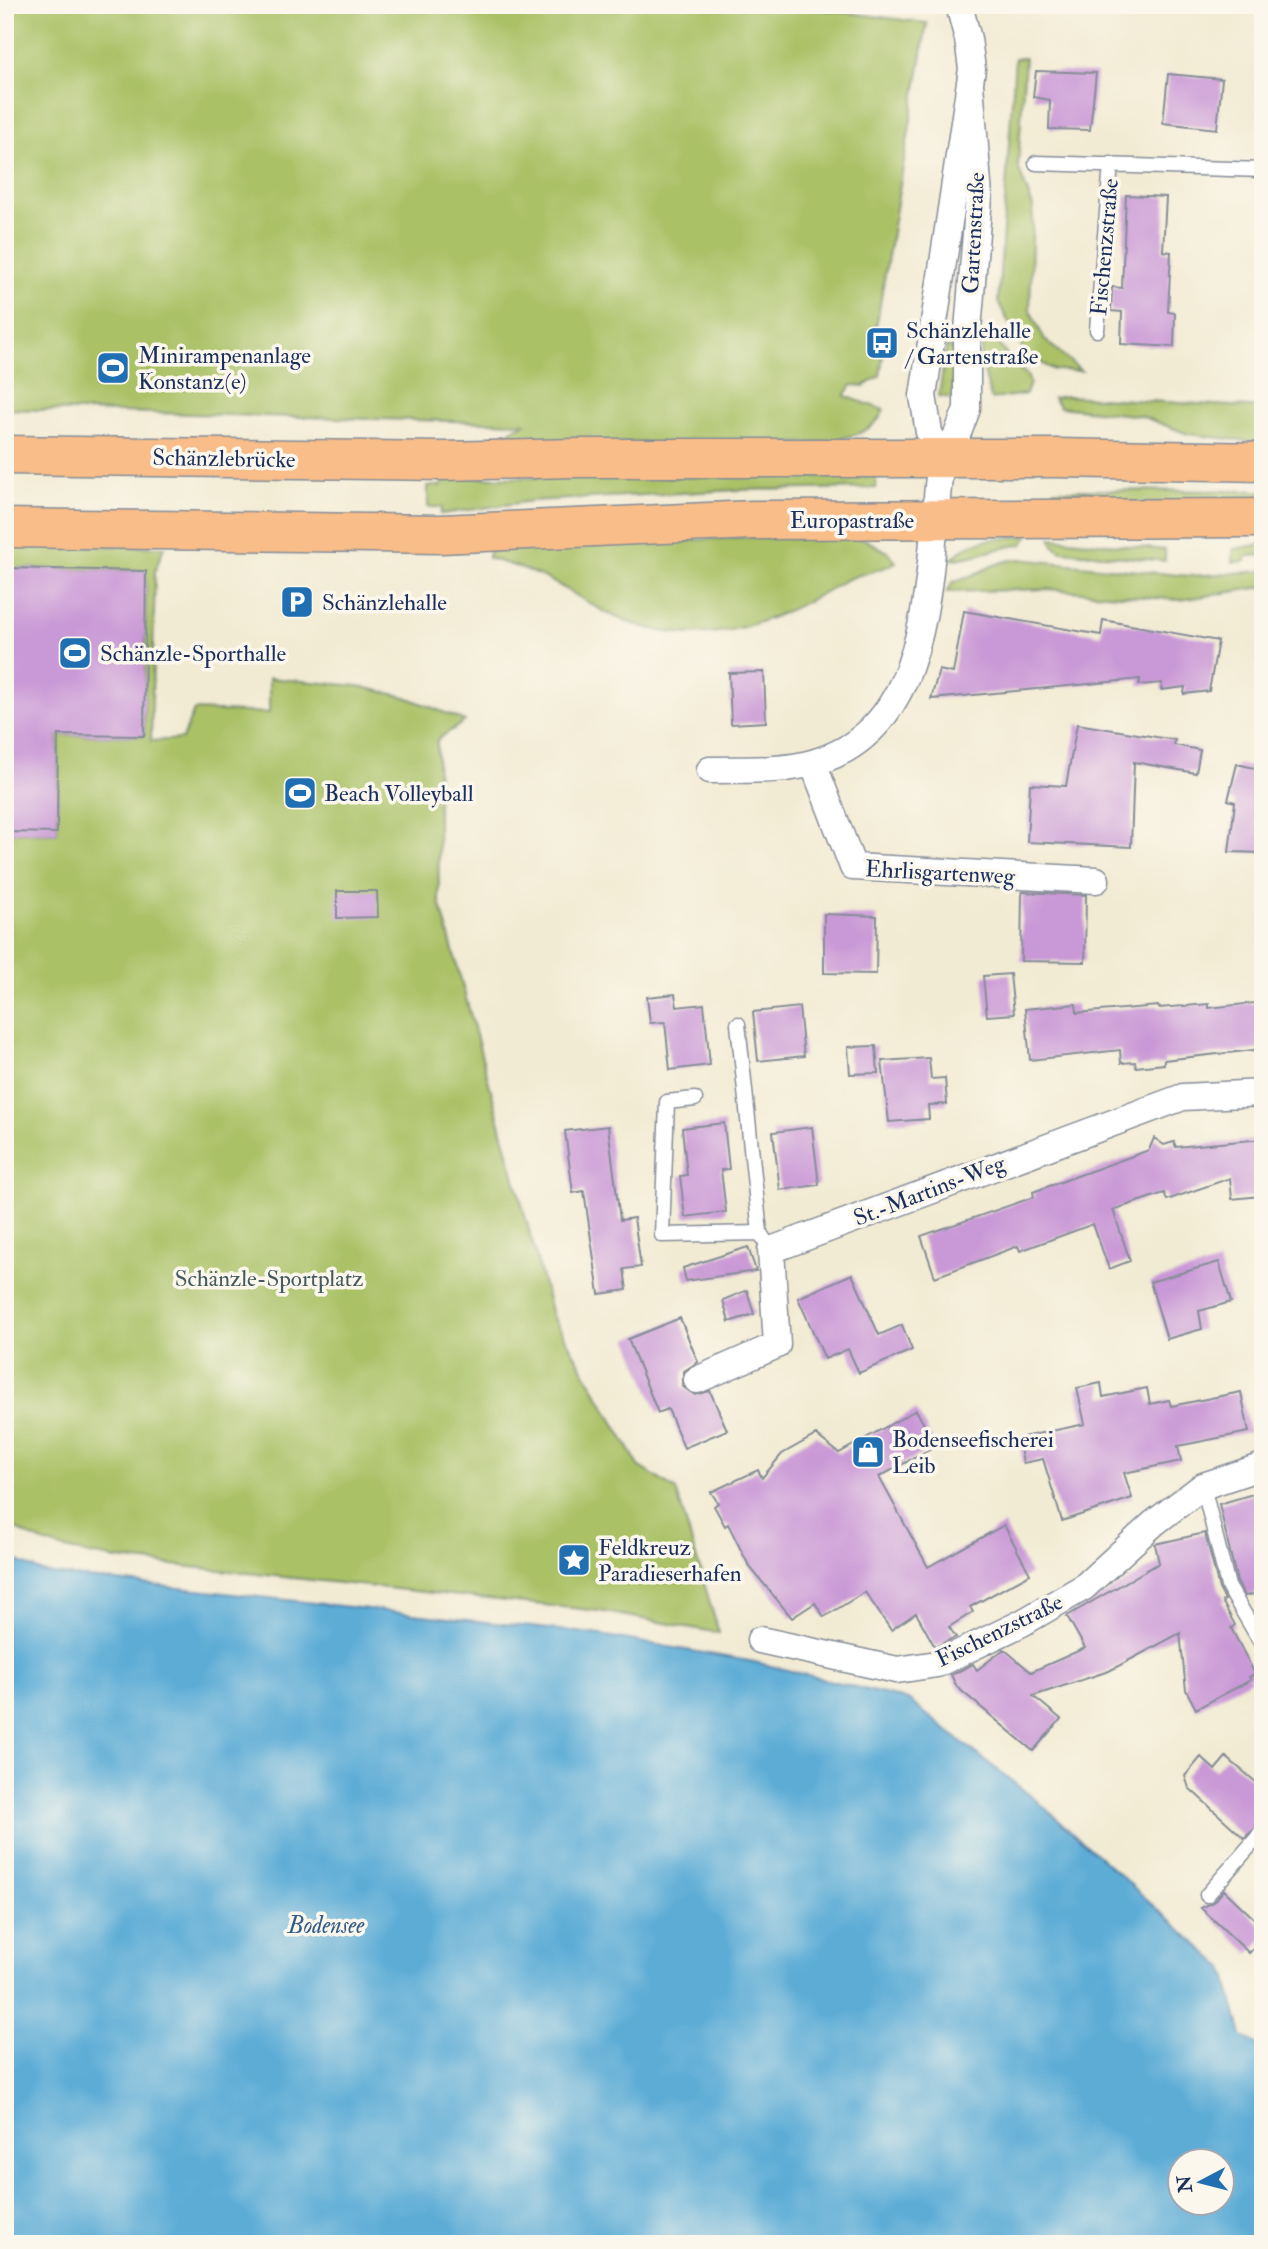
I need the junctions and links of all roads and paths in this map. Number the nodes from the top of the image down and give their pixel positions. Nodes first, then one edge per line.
1 (959, 5) edge
2 (970, 84) junction
3 (1036, 163) dead end
4 (1111, 164) junction
5 (1263, 170) edge
6 (1097, 330) dead end
7 (5, 455) edge
8 (941, 460) junction
9 (1263, 462) edge
10 (1263, 518) edge
11 (933, 520) junction
12 (5, 528) edge
13 (813, 763) junction
14 (710, 770) dead end
15 (1096, 880) dead end
16 (738, 1024) dead end
17 (1263, 1093) edge
18 (695, 1098) dead end
19 (765, 1241) junction
20 (697, 1380) dead end
21 (1263, 1466) edge
22 (1203, 1486) junction
23 (760, 1640) dead end
24 (1263, 1646) edge
25 (1263, 1831) edge
26 (1208, 1895) dead end

1 - 2 street, Gartenstraße
2 - 8 street, Gartenstraße
2 - 8 street, Gartenstraße
3 - 4 lane, Fischenzstraße
4 - 5 lane, Fischenzstraße
4 - 6 lane, Fischenzstraße
7 - 8 main road, Schänzlebrücke
8 - 9 main road
8 - 11 street, Gartenstraße
10 - 11 main road, Europastraße
11 - 12 main road, Europastraße
11 - 13 street, Gartenstraße
13 - 14 street, Gartenstraße
13 - 15 street, Ehrlisgartenweg
16 - 19 lane
17 - 19 street, St.-Martins-Weg
18 - 19 lane
19 - 20 street
21 - 22 street, Fischenzstraße
22 - 23 street, Fischenzstraße
22 - 24 lane
25 - 26 lane

